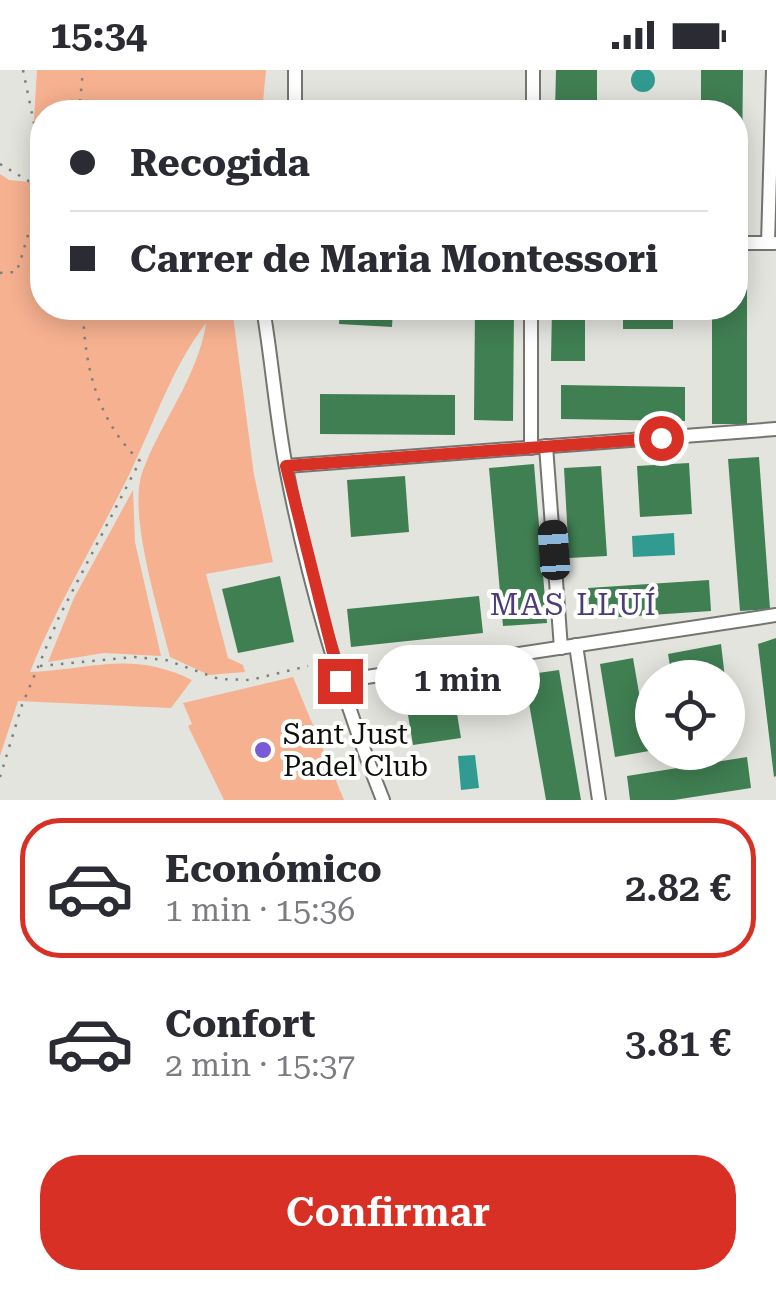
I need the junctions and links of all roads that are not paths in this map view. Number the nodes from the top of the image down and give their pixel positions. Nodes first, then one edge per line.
1 (295, 70) edge
2 (533, 70) edge
3 (773, 70) edge
4 (294, 100) edge
5 (532, 100) edge
6 (772, 243) edge
7 (266, 320) edge
8 (532, 320) edge
9 (776, 429) edge
10 (538, 447) junction
11 (286, 466) junction
12 (776, 615) edge
13 (568, 646) junction
14 (340, 681) junction
15 (382, 800) edge
16 (599, 800) edge

1 - 4 street
2 - 5 street
3 - 6 street
7 - 11 street
8 - 10 street
9 - 10 street
10 - 11 street
10 - 13 street
11 - 14 street
12 - 13 street
13 - 14 street
13 - 16 street
14 - 15 street

